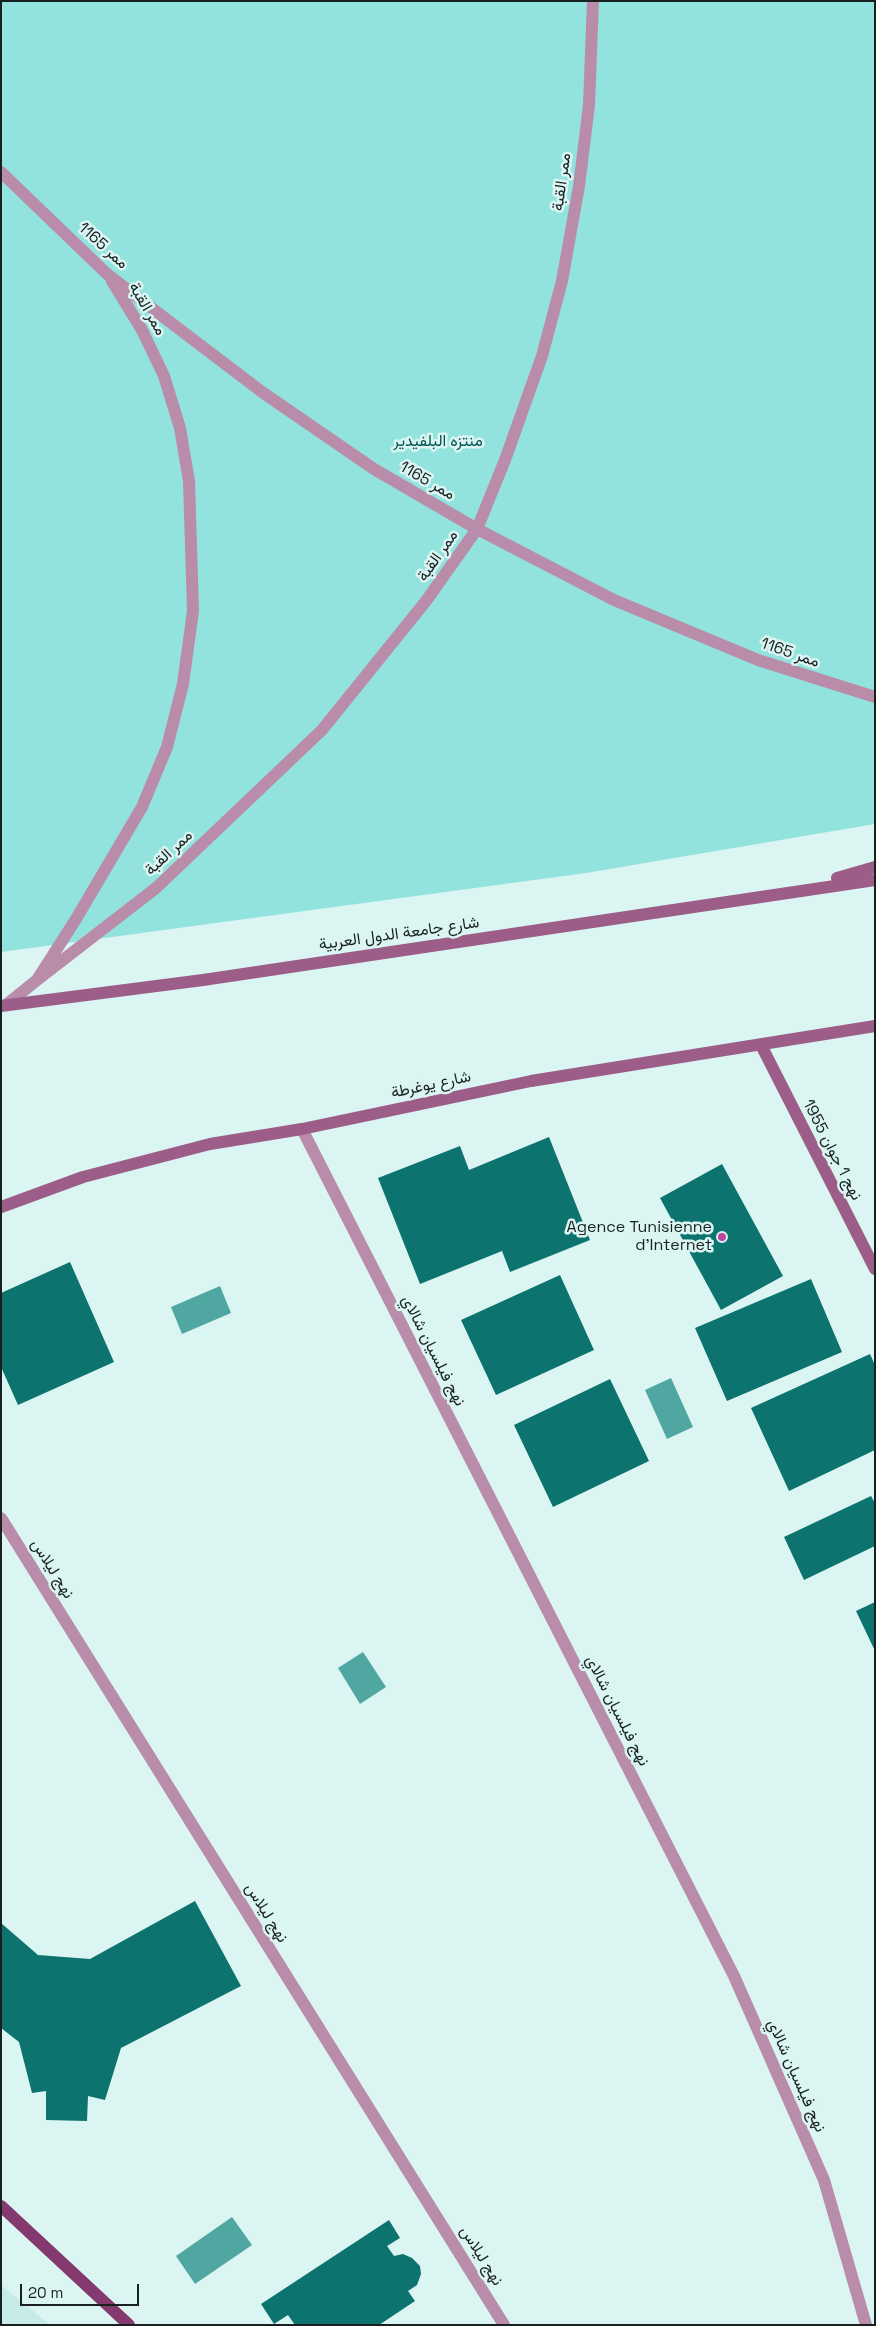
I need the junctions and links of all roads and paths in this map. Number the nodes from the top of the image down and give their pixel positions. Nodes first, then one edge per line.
1 (593, 1) edge
2 (1, 172) edge
3 (107, 274) junction
4 (477, 529) junction
5 (875, 697) edge
6 (875, 867) edge
7 (875, 880) edge
8 (800, 890) junction
9 (37, 980) junction
10 (4, 1005) edge
11 (875, 1026) edge
12 (761, 1045) junction
13 (302, 1129) junction
14 (1, 1207) edge
15 (875, 1269) edge
16 (1, 1518) edge
17 (1, 2206) edge
18 (129, 2325) edge
19 (504, 2325) edge
20 (866, 2325) edge

1 - 4 street, ممر القبة
2 - 3 street, ممر 1165
3 - 4 street, ممر 1165
3 - 9 street, ممر القبة
4 - 5 street, ممر 1165
4 - 9 street, ممر القبة
6 - 8 street, شارع جامعة الدول العربية
7 - 8 street, شارع جامعة الدول العربية
8 - 10 street, شارع جامعة الدول العربية
9 - 10 street, ممر القبة
11 - 12 street, شارع يوغرطة
12 - 13 street, شارع يوغرطة
12 - 15 street, نهج 1 جوان 1955
13 - 14 street, شارع يوغرطة
13 - 20 street, نهج فيلسيان شالاي
16 - 19 street, نهج ليلاس
17 - 18 main road

